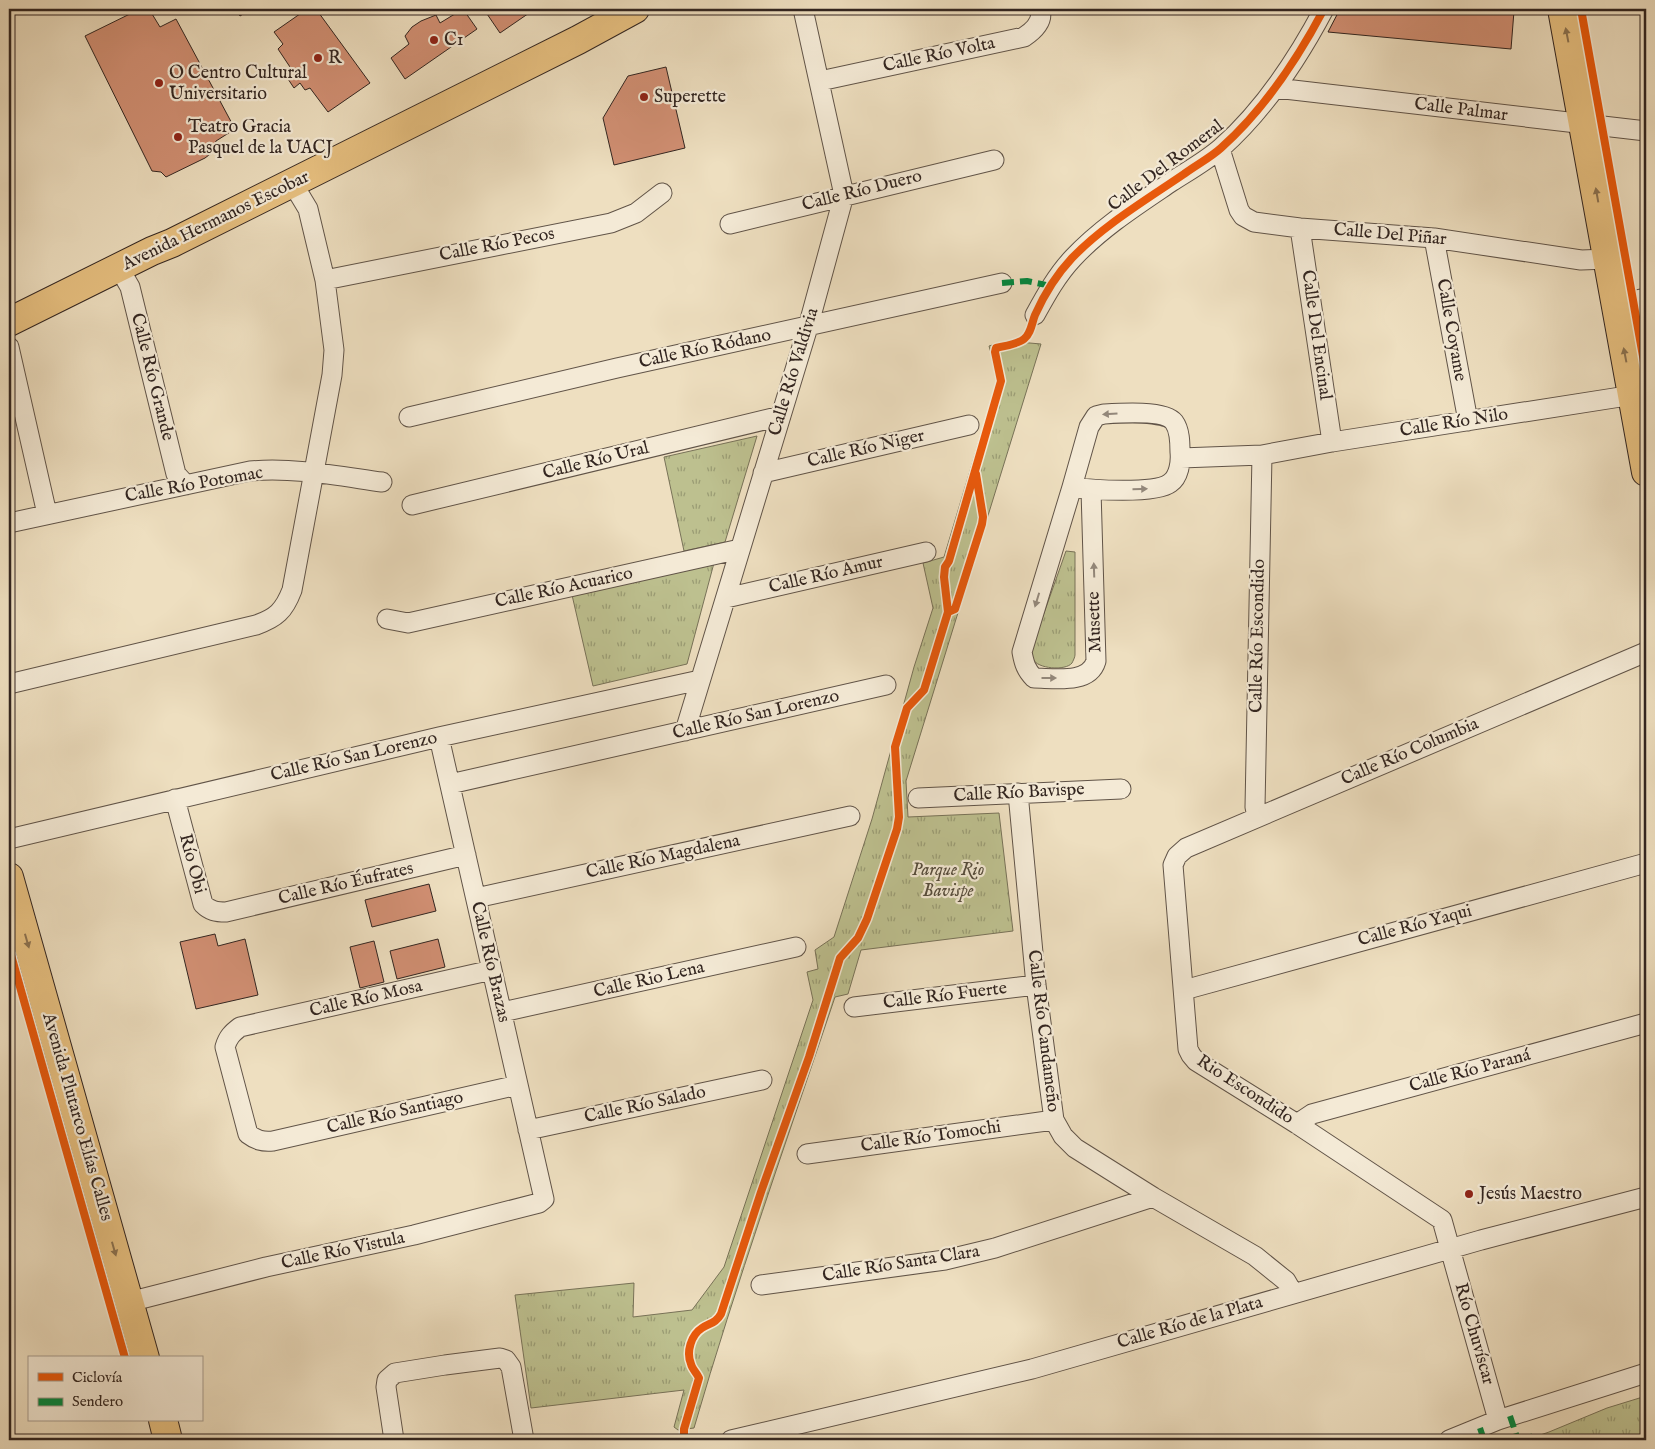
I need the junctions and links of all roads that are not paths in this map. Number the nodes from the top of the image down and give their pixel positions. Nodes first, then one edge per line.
1 (635, 9) edge
2 (803, 9) edge
3 (1040, 9) edge
4 (1324, 9) edge
5 (1562, 9) edge
6 (820, 81) junction
7 (1276, 88) junction
8 (1584, 124) junction
9 (1646, 131) edge
10 (1220, 149) junction
11 (994, 160) dead end
12 (293, 184) junction
13 (662, 193) dead end
14 (844, 195) junction
15 (730, 224) dead end
16 (1300, 228) junction
17 (1434, 238) junction
18 (1608, 259) junction
19 (119, 268) junction
20 (324, 280) junction
21 (1002, 283) dead end
22 (1646, 298) edge
23 (1616, 304) junction
24 (1035, 315) dead end
25 (9, 322) edge
26 (808, 327) junction
27 (9, 347) edge
28 (1640, 394) edge
29 (781, 416) junction
30 (409, 417) dead end
31 (1468, 421) junction
32 (969, 425) dead end
33 (1332, 442) junction
34 (1262, 455) junction
35 (1181, 458) junction
36 (1646, 472) edge
37 (314, 473) junction
38 (763, 474) junction
39 (382, 482) dead end
40 (186, 484) junction
41 (1072, 487) junction
42 (1091, 490) junction
43 (412, 505) dead end
44 (47, 514) junction
45 (9, 524) edge
46 (740, 549) junction
47 (926, 552) dead end
48 (726, 598) junction
49 (387, 620) dead end
50 (1646, 652) edge
51 (700, 680) junction
52 (9, 684) edge
53 (886, 685) dead end
54 (685, 731) junction
55 (439, 737) junction
56 (450, 784) junction
57 (1121, 789) dead end
58 (1018, 793) junction
59 (918, 798) dead end
60 (174, 799) junction
61 (850, 816) dead end
62 (1257, 818) junction
63 (9, 839) edge
64 (466, 855) junction
65 (1177, 856) joint
66 (1646, 863) edge
67 (9, 877) edge
68 (476, 898) junction
69 (226, 912) joint
70 (796, 947) dead end
71 (492, 970) junction
72 (1036, 985) junction
73 (1184, 990) junction
74 (854, 1007) dead end
75 (502, 1012) junction
76 (1646, 1023) edge
77 (762, 1080) dead end
78 (518, 1085) junction
79 (1054, 1120) junction
80 (1297, 1124) junction
81 (528, 1130) junction
82 (273, 1141) joint
83 (807, 1154) dead end
84 (541, 1187) joint
85 (1153, 1197) junction
86 (1646, 1197) edge
87 (1450, 1248) junction
88 (761, 1285) dead end
89 (1293, 1294) junction
90 (129, 1302) junction
91 (144, 1356) edge
92 (1646, 1372) edge
93 (1498, 1420) junction
94 (164, 1422) edge
95 (168, 1440) edge
96 (394, 1440) edge
97 (524, 1440) edge
98 (731, 1440) edge
99 (1449, 1440) edge

1 - 12 main road, Avenida Hermanos Escobar
2 - 6 street, Calle Río Valdivia
3 - 6 street, Calle Río Volta
4 - 7 street, Calle Del Romeral
8 -> 5 main road
6 - 14 street, Calle Río Valdivia
7 - 8 street, Calle Palmar
7 - 10 street, Calle Del Romeral
8 - 9 street, Calle Palmar
18 -> 8 main road
10 - 16 street, Calle Del Piñar
10 - 24 street, Calle Del Romeral
11 - 14 street, Calle Río Duero
12 - 19 main road, Avenida Hermanos Escobar
12 - 20 street
13 - 20 street, Calle Río Pecos
14 - 15 street, Calle Río Duero
14 - 26 street, Calle Río Valdivia
16 - 17 street, Calle Del Piñar
16 - 33 street, Calle Del Encinal
17 - 18 street, Calle Del Piñar
17 - 31 street, Calle Coyame
18 - 23 main road
19 - 25 main road, Avenida Hermanos Escobar
19 - 40 street, Calle Río Grande
20 - 37 street
21 - 26 street, Calle Río Ródano
22 - 23 street
28 -> 23 main road
26 - 29 street, Calle Río Valdivia
26 - 30 street, Calle Río Ródano
27 - 44 street
28 - 31 street, Calle Río Nilo
28 - 36 main road
29 - 38 street, Calle Río Valdivia
29 - 43 street, Calle Río Ural
31 - 33 street, Calle Río Nilo
32 - 38 street, Calle Río Niger
33 - 34 street, Calle Río Nilo
34 - 35 street
34 - 62 street, Calle Río Escondido
35 -> 41 street, Musette
42 -> 35 street, Musette
37 - 39 street, Calle Río Potomac
37 - 40 street, Calle Río Potomac
37 - 52 street
38 - 46 street, Calle Río Valdivia
40 - 44 street, Calle Río Potomac
41 - 42 street, Musette
41 -> 42 street, Musette
44 - 45 street, Calle Río Potomac
46 - 48 street, Calle Río Valdivia
46 - 49 street, Calle Río Acuarico
47 - 48 street, Calle Río Amur
48 - 51 street, Calle Río Valdivia
50 - 62 street, Calle Río Columbia
51 - 54 street, Calle Río Valdivia
51 - 55 street, Calle Río San Lorenzo
53 - 54 street, Calle Río San Lorenzo
54 - 56 street, Calle Río San Lorenzo
55 - 56 street, Calle Río Brazas
55 - 60 street, Calle Río San Lorenzo
56 - 64 street, Calle Río Brazas
57 - 58 street, Calle Río Bavispe
58 - 59 street, Calle Río Bavispe
58 - 72 street, Calle Río Candameño
60 - 63 street, Calle Río San Lorenzo
60 - 69 street, Río Obi
61 - 68 street, Calle Río Magdalena
62 - 65 street, Calle Río Columbia
64 - 68 street, Calle Río Brazas
64 - 69 street, Calle Río Éufrates
65 - 73 street, Rio Escondido
66 - 73 street, Calle Río Yaqui
67 -> 90 main road, Avenida Plutarco Elías Calles
68 - 71 street, Calle Río Brazas
70 - 75 street, Calle Rio Lena
71 - 75 street, Calle Río Brazas
71 - 82 street, Calle Río Mosa
72 - 74 street, Calle Río Fuerte
72 - 79 street, Calle Río Candameño
73 - 80 street, Rio Escondido
75 - 78 street, Calle Río Brazas
76 - 80 street, Calle Río Paraná
77 - 81 street, Calle Río Salado
78 - 81 street, Calle Río Brazas
78 - 82 street, Calle Río Santiago
79 - 83 street, Calle Río Tomochi
79 - 85 street, Calle Río Candameño
80 - 87 street, Rio Escondido
81 - 84 street, Calle Río Brazas
84 - 90 street, Calle Río Vistula
85 - 88 street, Calle Río Santa Clara
85 - 89 street, Calle Río Candameño
86 - 87 street, Calle Río de la Plata
87 - 89 street, Calle Río de la Plata
87 - 93 street, Río Chuvíscar
89 - 98 street, Calle Río de la Plata
90 - 91 main road, Avenida Plutarco Elías Calles
92 - 93 street
93 - 99 street
94 - 95 main road
96 - 97 street

